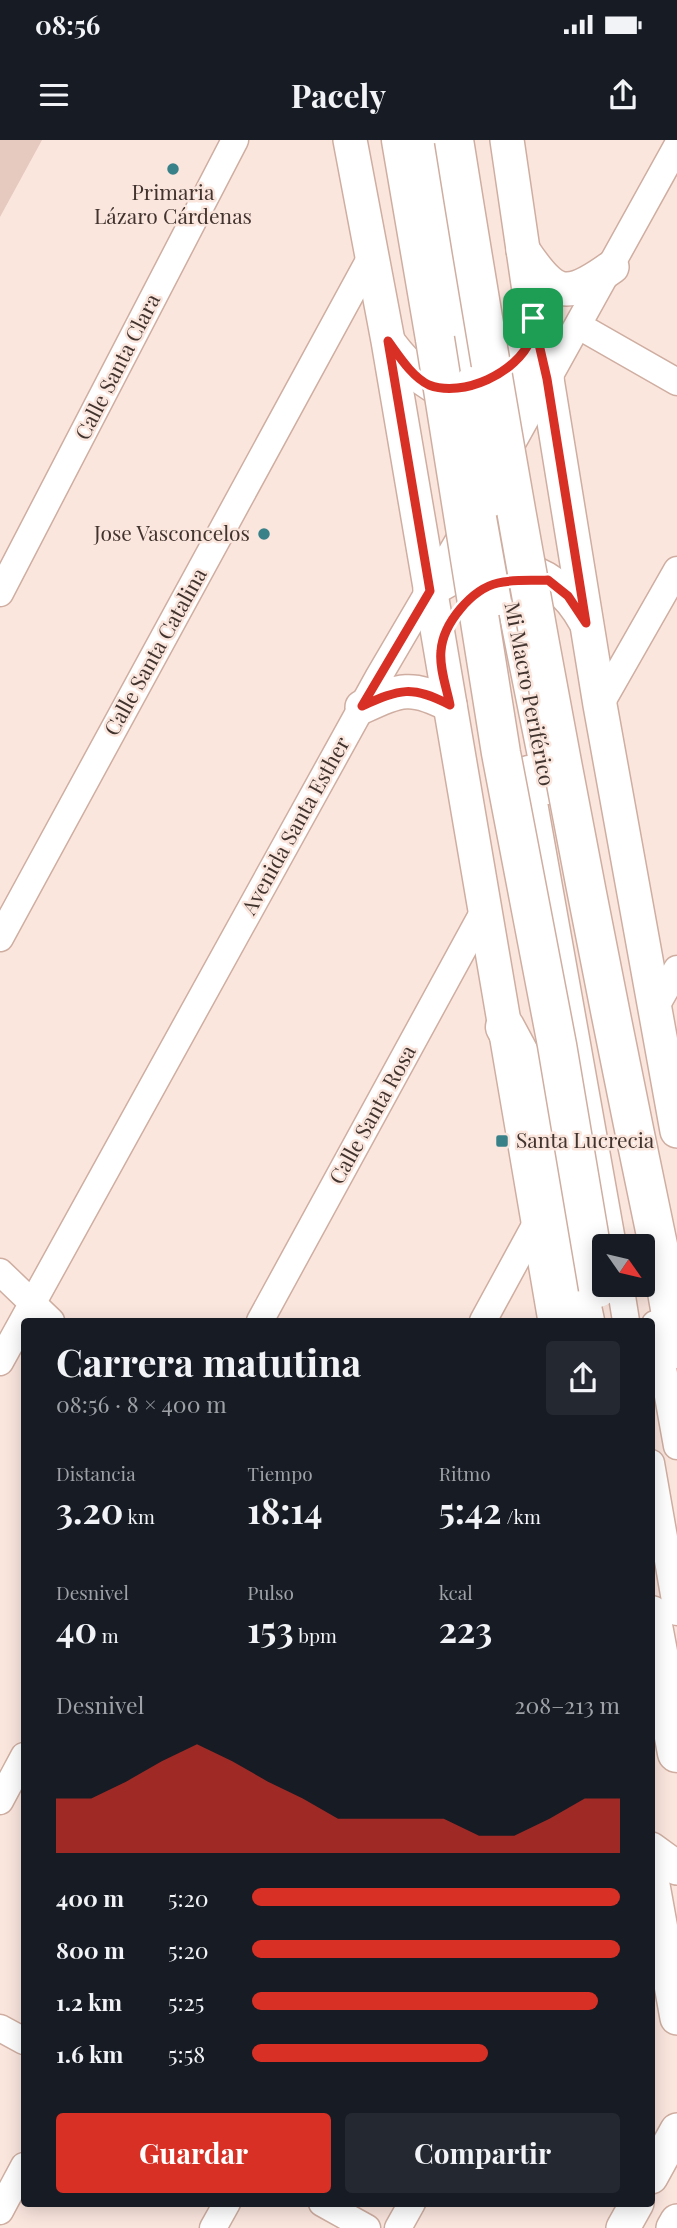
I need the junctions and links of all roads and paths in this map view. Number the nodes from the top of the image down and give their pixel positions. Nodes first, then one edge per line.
1 (235, 140) edge
2 (350, 140) edge
3 (401, 140) edge
4 (417, 140) edge
5 (429, 140) edge
6 (454, 140) edge
7 (507, 140) edge
8 (677, 146) edge
9 (523, 249) junction
10 (372, 255) junction
11 (612, 267) junction
12 (533, 318) junction
13 (579, 326) junction
14 (388, 341) junction
15 (547, 379) junction
16 (453, 381) junction
17 (677, 383) edge
18 (677, 570) edge
19 (548, 580) junction
20 (430, 591) junction
21 (0, 593) edge
22 (504, 601) junction
23 (586, 623) junction
24 (441, 650) junction
25 (450, 705) junction
26 (600, 705) junction
27 (362, 706) junction
28 (485, 909) junction
29 (0, 939) edge
30 (677, 969) edge
31 (655, 1008) junction
32 (505, 1027) junction
33 (677, 1131) edge
34 (538, 1220) junction
35 (611, 1234) edge
36 (643, 1234) edge
37 (644, 1234) edge
38 (0, 1272) edge
39 (655, 1280) edge
40 (654, 1297) edge
41 (32, 1303) junction
42 (602, 1304) edge
43 (25, 1318) edge
44 (48, 1318) edge
45 (262, 1318) edge
46 (485, 1318) edge
47 (554, 1318) edge
48 (622, 1318) edge
49 (21, 1326) edge
50 (677, 1349) edge
51 (8, 1353) edge
52 (677, 1447) edge
53 (655, 1486) edge
54 (677, 1612) edge
55 (655, 1636) edge
56 (677, 1753) edge
57 (21, 1762) edge
58 (0, 1801) edge
59 (655, 1852) edge
60 (677, 1868) edge
61 (655, 1914) edge
62 (661, 1974) edge
63 (677, 2018) edge
64 (0, 2028) edge
65 (21, 2039) edge
66 (677, 2130) edge
67 (663, 2160) edge
68 (21, 2172) edge
69 (225, 2207) edge
70 (329, 2207) edge
71 (410, 2207) edge
72 (634, 2207) edge
73 (0, 2211) edge
74 (677, 2221) edge
75 (214, 2228) edge
76 (367, 2228) edge
77 (398, 2228) edge
78 (623, 2228) edge
79 (673, 2228) edge

1 - 21 street, Calle Santa Clara
2 - 10 main road
3 - 42 highway, bridge
4 - 16 street, Mi Macro Periférico
5 - 16 street, Mi Macro Periférico
6 - 37 highway, bridge
7 - 9 main road
8 - 11 street, Avenida Santa Esther
9 - 11 main road
9 - 12 main road
10 - 14 main road
10 - 29 street, Calle Santa Catalina
11 - 13 street, Avenida Santa Esther
12 - 15 main road
12 - 16 main road
13 - 15 street, Avenida Santa Esther
13 - 17 street
14 - 16 main road
14 - 20 main road
15 - 16 main road
15 - 20 street, Avenida Santa Esther
15 - 23 main road
16 - 22 street, Mi Macro Periférico, bridge
18 - 26 street
19 - 20 main road
19 - 23 main road
19 - 24 main road
20 - 24 main road
20 - 27 street, Avenida Santa Esther
22 - 35 street, Mi Macro Periférico
22 - 36 street, Mi Macro Periférico
23 - 26 main road
24 - 25 main road
25 - 27 main road
25 - 28 main road
26 - 31 main road
27 - 41 street, Avenida Santa Esther
28 - 32 main road
28 - 45 street, Calle Santa Rosa
30 - 31 street
31 - 33 main road
32 - 34 main road
32 - 42 highway
34 - 46 street
34 - 47 main road
38 - 41 street
39 - 50 highway
40 - 52 street, Mi Macro Periférico
41 - 43 street, Avenida Santa Esther
41 - 44 street
42 - 48 street
49 - 51 street, Avenida Santa Esther
53 - 54 street
55 - 56 highway
57 - 58 street
59 - 60 main road
61 - 62 main road
62 - 63 main road
64 - 65 street
66 - 67 main road
68 - 73 street
69 - 75 street
70 - 76 street
71 - 77 street
72 - 78 main road
74 - 79 main road

